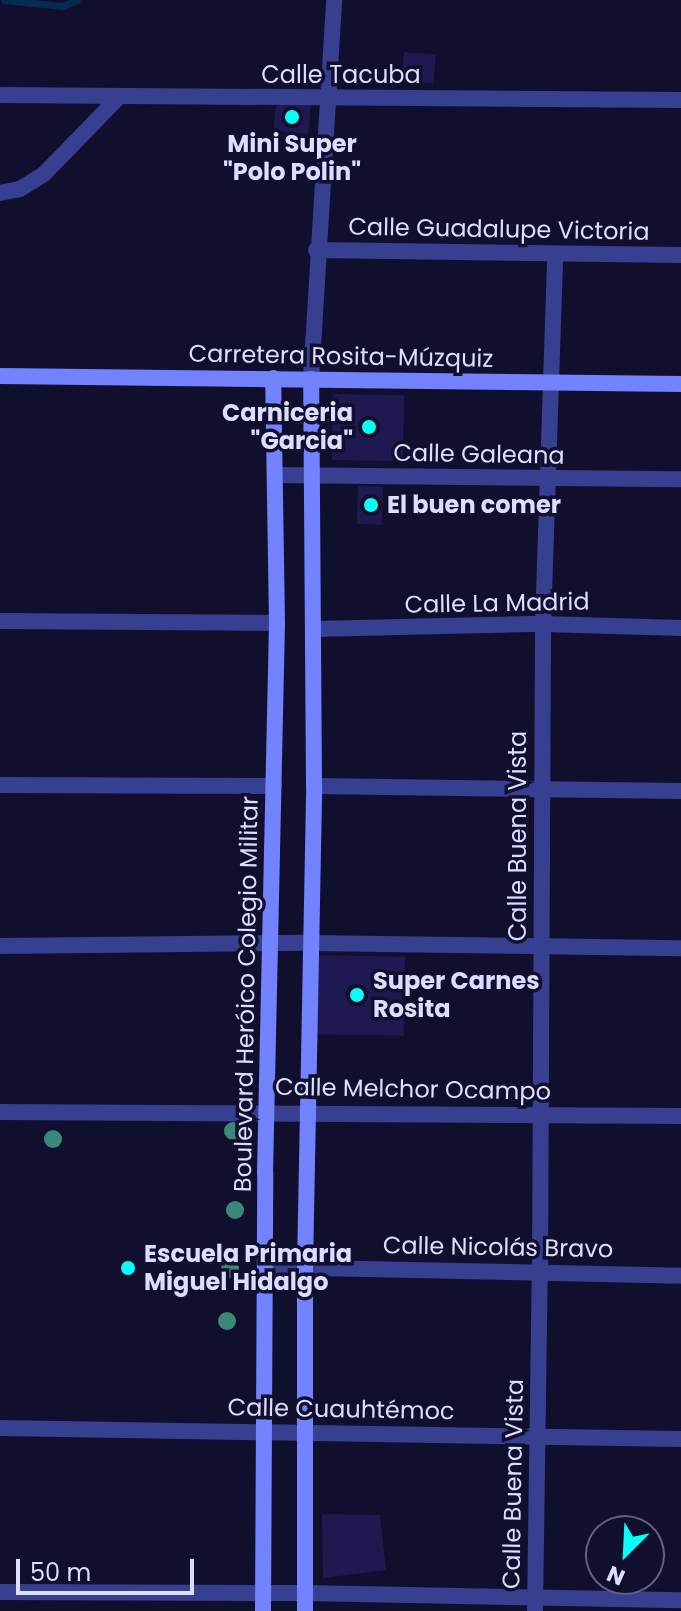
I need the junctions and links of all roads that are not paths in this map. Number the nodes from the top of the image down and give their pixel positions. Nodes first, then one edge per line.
1 (334, 0) edge
2 (0, 95) edge
3 (118, 98) junction
4 (327, 99) junction
5 (681, 100) edge
6 (0, 193) edge
7 (316, 250) junction
8 (555, 254) junction
9 (681, 255) edge
10 (0, 376) edge
11 (273, 378) junction
12 (311, 379) junction
13 (548, 383) junction
14 (681, 384) edge
15 (277, 475) junction
16 (314, 476) junction
17 (681, 479) edge
18 (546, 480) junction
19 (0, 621) edge
20 (277, 623) junction
21 (543, 624) junction
22 (681, 628) edge
23 (314, 629) junction
24 (0, 785) edge
25 (274, 786) junction
26 (314, 786) junction
27 (542, 791) junction
28 (681, 791) edge
29 (271, 943) junction
30 (310, 943) junction
31 (0, 946) edge
32 (541, 946) junction
33 (681, 948) edge
34 (267, 1111) junction
35 (308, 1111) junction
36 (0, 1112) edge
37 (541, 1114) junction
38 (681, 1116) edge
39 (266, 1267) junction
40 (305, 1267) junction
41 (540, 1272) junction
42 (681, 1276) edge
43 (0, 1428) edge
44 (264, 1432) junction
45 (305, 1433) junction
46 (537, 1436) junction
47 (681, 1439) edge
48 (0, 1592) edge
49 (263, 1592) junction
50 (305, 1593) junction
51 (681, 1600) edge
52 (535, 1605) edge
53 (263, 1611) edge
54 (305, 1611) edge

1 - 4 street
2 - 3 street, Calle Tacuba
3 - 4 street, Calle Tacuba
3 - 6 street
4 - 5 street, Calle Tacuba
4 - 7 street
7 - 8 street, Calle Guadalupe Victoria
7 - 12 street
8 - 9 street, Calle Guadalupe Victoria
8 - 13 street, Calle Buena Vista
10 - 11 street, Carretera Rosita-Múzquiz
11 - 12 street, Carretera Rosita-Múzquiz
11 - 15 street, Boulevard Heróico Colegio Militar
12 - 13 street, Carretera Rosita-Múzquiz
12 - 16 street
13 - 14 street, Carretera Rosita-Múzquiz
13 - 18 street, Calle Buena Vista
15 - 16 street, Calle Galeana
15 - 20 street, Boulevard Heróico Colegio Militar
16 - 18 street, Calle Galeana
16 - 23 street
17 - 18 street, Calle Galeana
18 - 21 street, Calle Buena Vista
19 - 20 street
20 - 25 street, Boulevard Heróico Colegio Militar
21 - 22 street, Calle La Madrid
21 - 23 street, Calle La Madrid
21 - 27 street, Calle Buena Vista
23 - 26 street
24 - 25 street
25 - 29 street, Boulevard Heróico Colegio Militar
26 - 27 street
26 - 30 street
27 - 28 street
27 - 32 street, Calle Buena Vista
29 - 30 street
29 - 31 street
29 - 34 street, Boulevard Heróico Colegio Militar
30 - 32 street
30 - 35 street
32 - 33 street
32 - 37 street, Calle Buena Vista
34 - 35 street, Calle Melchor Ocampo
34 - 36 street, Calle Melchor Ocampo
34 - 39 street, Boulevard Heróico Colegio Militar
35 - 37 street, Calle Melchor Ocampo
35 - 40 street
37 - 38 street, Calle Melchor Ocampo
37 - 41 street, Calle Buena Vista
39 - 40 street, Calle Nicolás Bravo
39 - 44 street, Boulevard Heróico Colegio Militar
40 - 41 street, Calle Nicolás Bravo
40 - 45 street
41 - 42 street, Calle Nicolás Bravo
41 - 46 street, Calle Buena Vista
43 - 44 street, Calle Cuauhtémoc
44 - 45 street, Calle Cuauhtémoc
44 - 49 street, Boulevard Heróico Colegio Militar
45 - 46 street, Calle Cuauhtémoc
45 - 50 street
46 - 47 street, Calle Cuauhtémoc
46 - 52 street, Calle Buena Vista
48 - 49 street
49 - 50 street
49 - 53 street, Boulevard Heróico Colegio Militar
50 - 52 street
50 - 54 street
51 - 52 street

